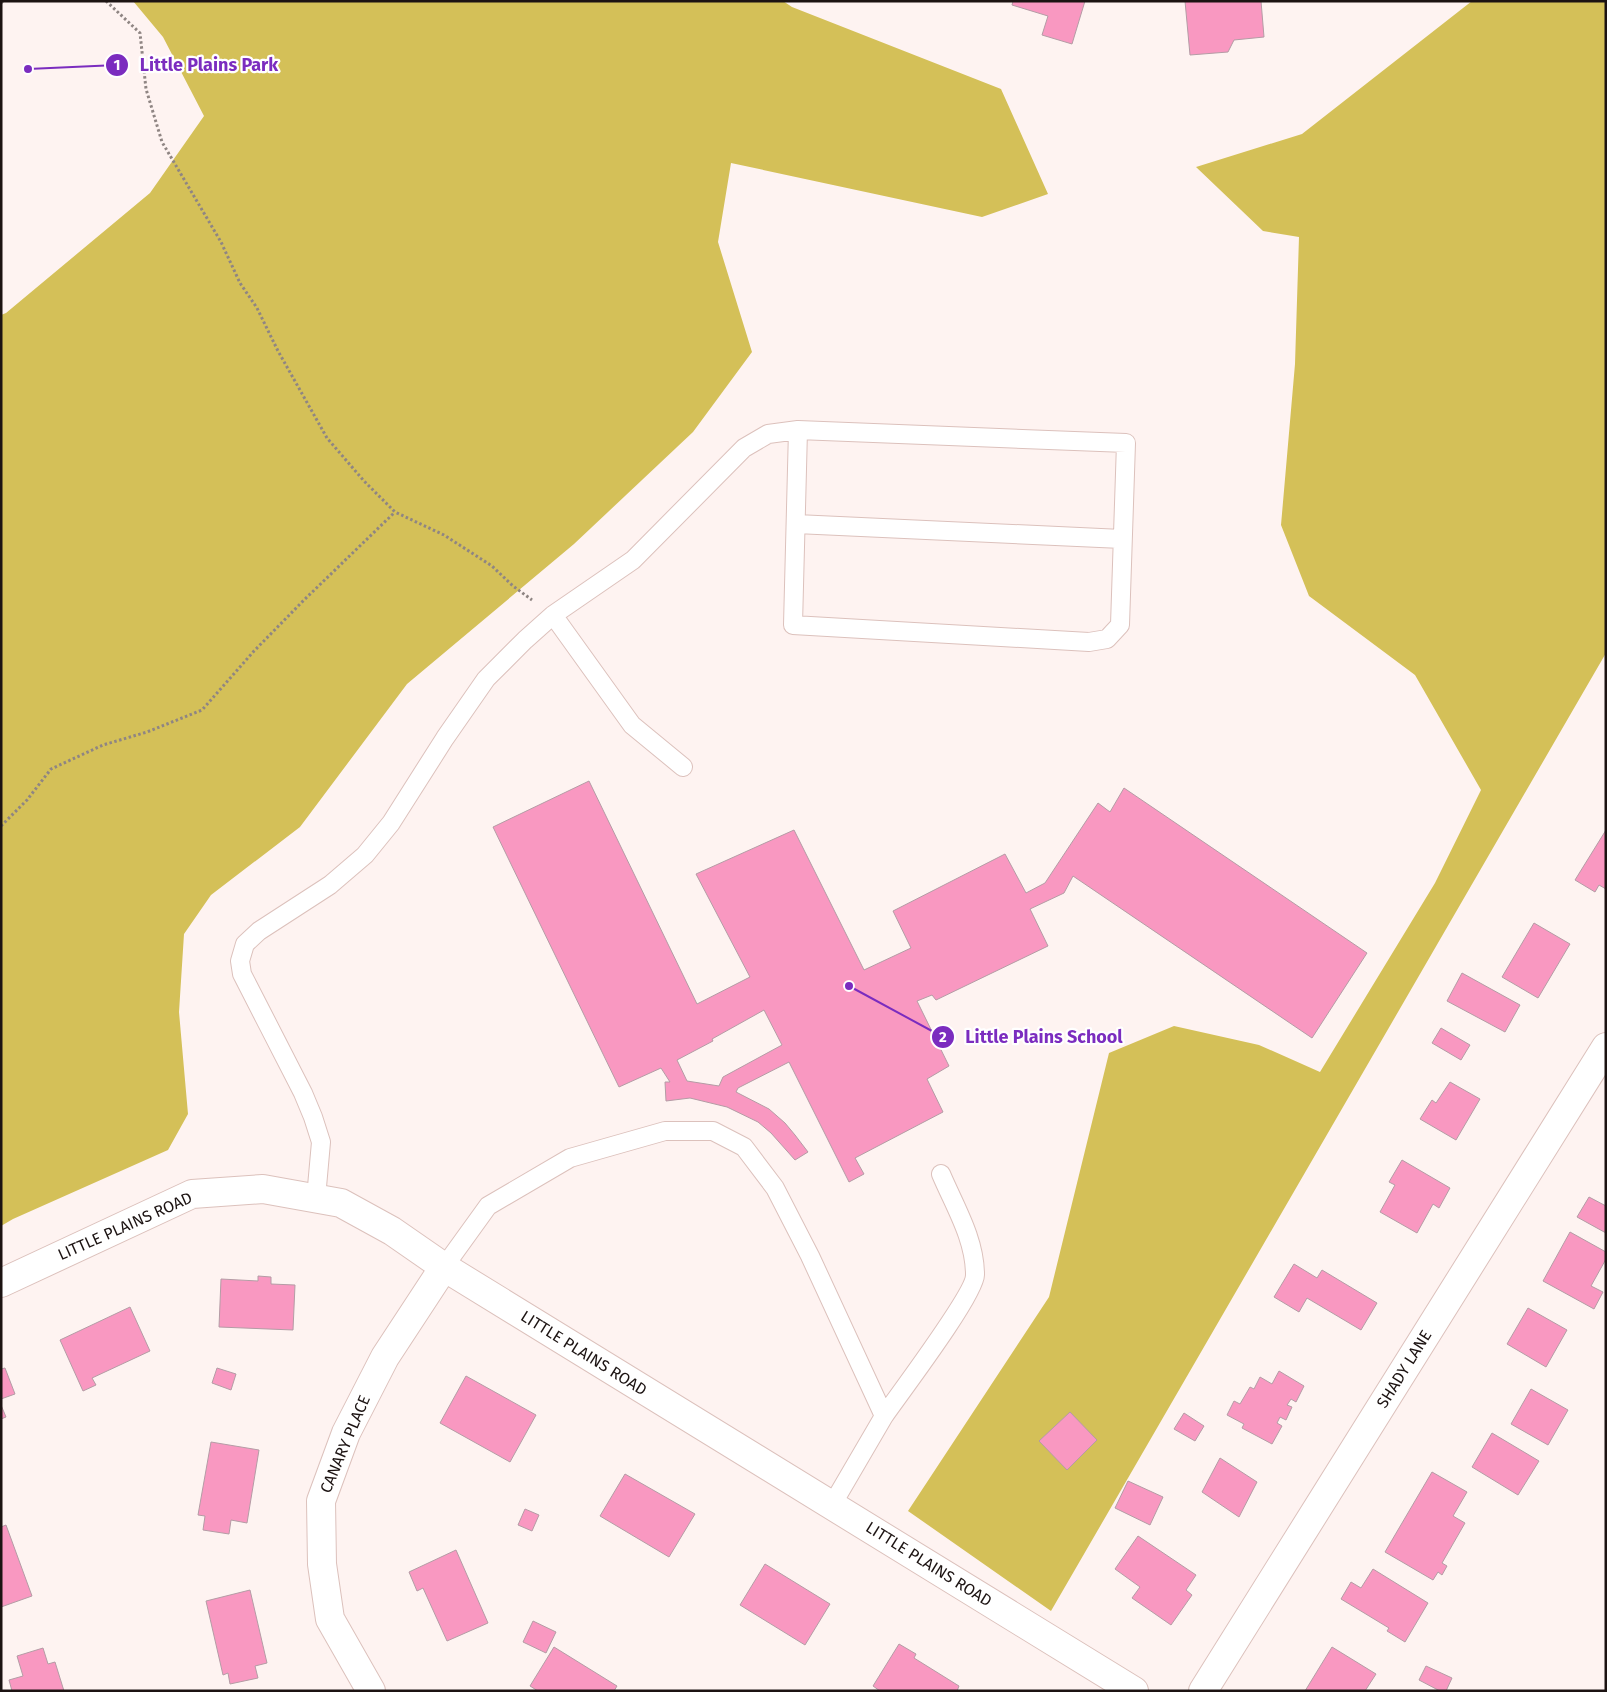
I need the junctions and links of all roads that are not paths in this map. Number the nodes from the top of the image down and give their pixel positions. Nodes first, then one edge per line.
1 (798, 430) junction
2 (796, 524) junction
3 (1122, 539) junction
4 (553, 615) junction
5 (683, 767) dead end
6 (1606, 1047) edge
7 (941, 1174) dead end
8 (316, 1198) junction
9 (444, 1267) junction
10 (1, 1282) edge
11 (884, 1416) junction
12 (832, 1505) junction
13 (371, 1691) edge
14 (1134, 1691) edge
15 (1203, 1691) edge

1 - 2 lane
1 - 3 lane
1 - 4 lane
2 - 3 lane
2 - 3 lane
4 - 5 lane
4 - 8 lane
6 - 15 street, SHADY LANE
7 - 11 lane
8 - 9 street, LITTLE PLAINS ROAD
8 - 10 street, LITTLE PLAINS ROAD
9 - 11 lane
9 - 12 street, LITTLE PLAINS ROAD
9 - 13 street, CANARY PLACE
11 - 12 lane
12 - 14 street, LITTLE PLAINS ROAD

